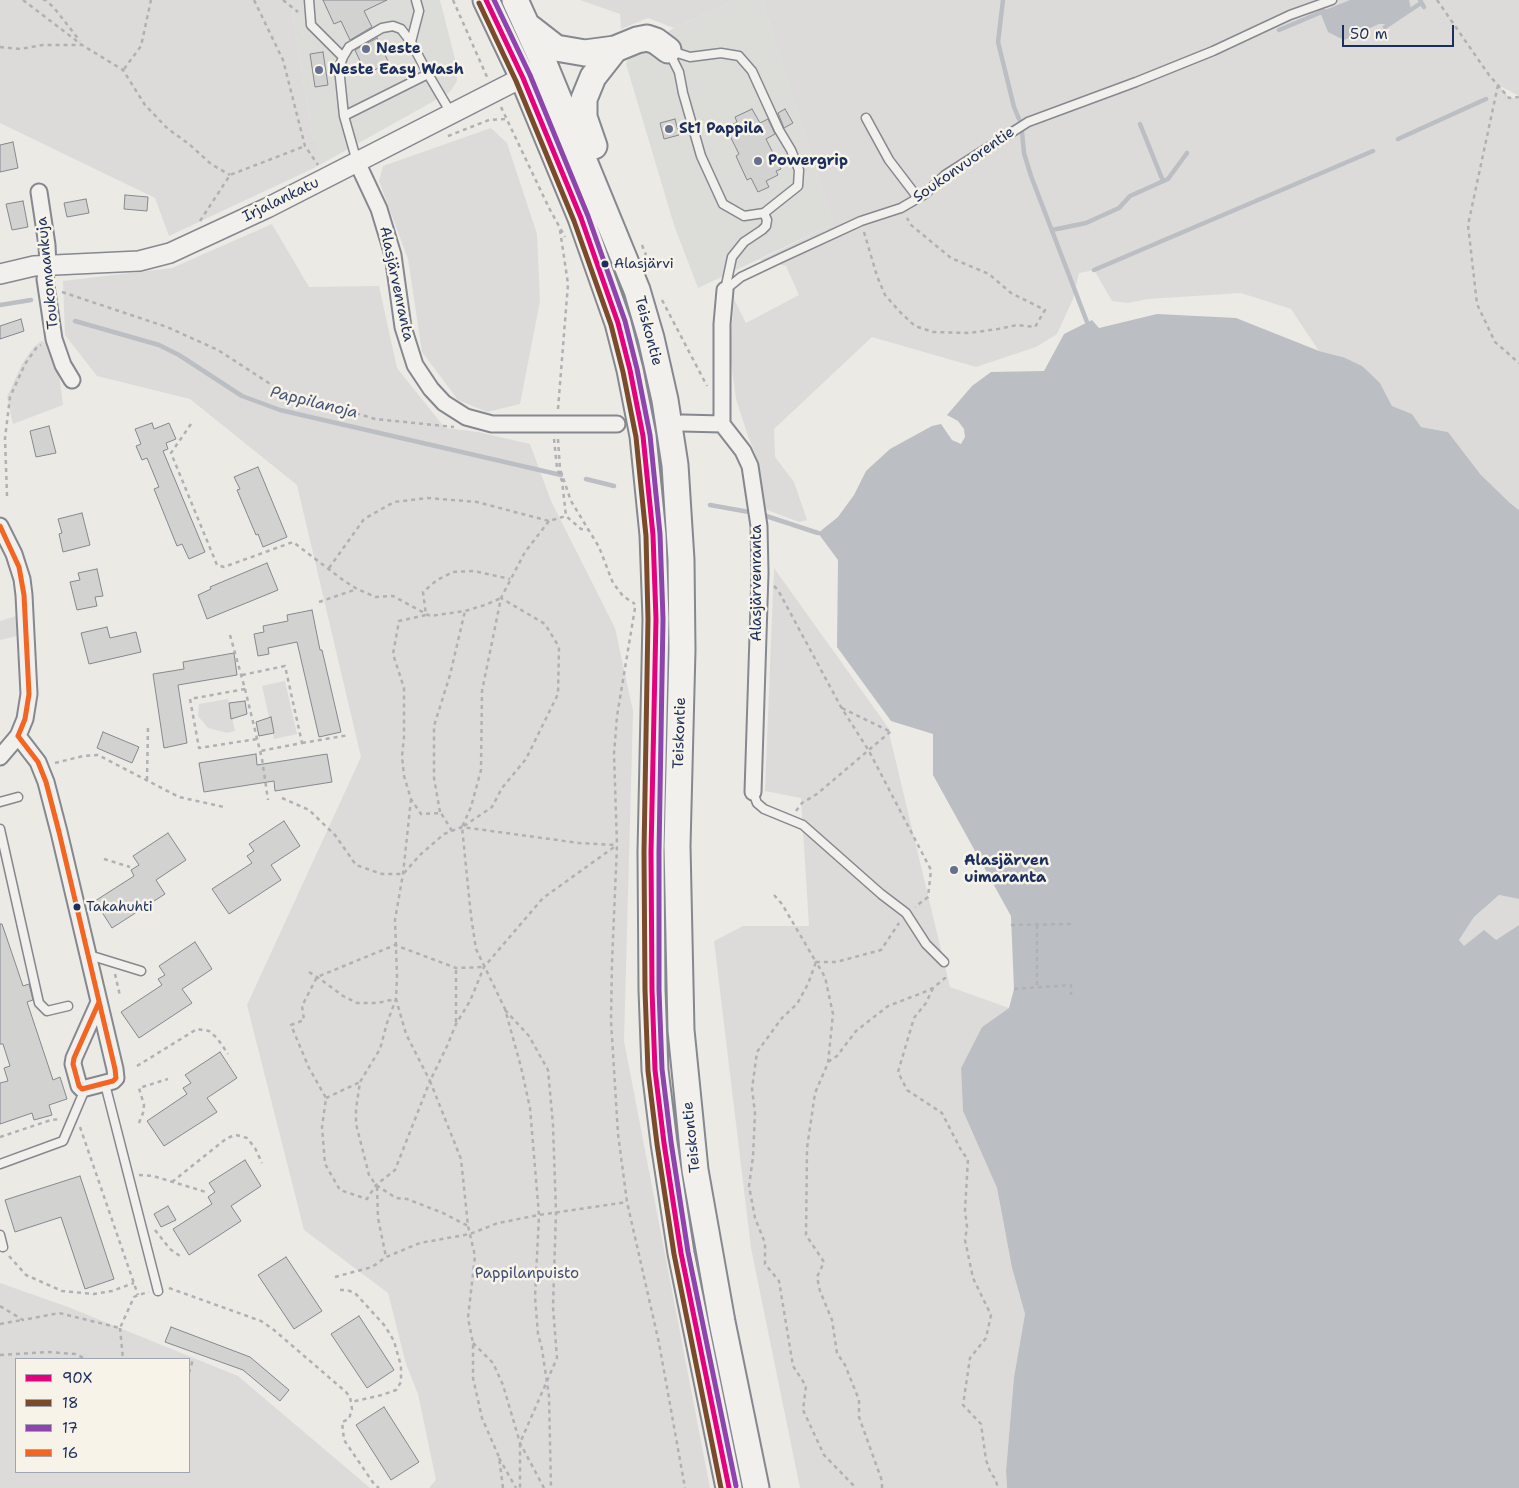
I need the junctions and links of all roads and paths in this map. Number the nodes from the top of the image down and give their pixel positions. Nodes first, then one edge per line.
1 (23, 0) edge
2 (43, 0) edge
3 (151, 0) edge
4 (254, 0) edge
5 (309, 0) edge
6 (416, 0) edge
7 (453, 0) edge
8 (486, 0) edge
9 (515, 0) edge
10 (1332, 0) edge
11 (1437, 0) edge
12 (528, 26) junction
13 (411, 42) junction
14 (82, 45) junction
15 (0, 47) edge
16 (615, 49) junction
17 (668, 50) junction
18 (343, 57) junction
19 (545, 66) junction
20 (123, 70) junction
21 (428, 74) junction
22 (522, 78) junction
23 (1498, 85) junction
24 (493, 92) junction
25 (1518, 97) edge
26 (451, 113) junction
27 (344, 116) junction
28 (866, 118) dead end
29 (305, 146) junction
30 (357, 162) junction
31 (230, 175) junction
32 (324, 178) junction
33 (39, 192) dead end
34 (918, 198) junction
35 (901, 208) junction
36 (764, 213) junction
37 (861, 221) junction
38 (198, 223) dead end
39 (568, 242) dead end
40 (47, 272) junction
41 (0, 274) edge
42 (725, 290) junction
43 (647, 291) junction
44 (54, 339) junction
45 (1519, 363) edge
46 (72, 380) dead end
47 (707, 386) dead end
48 (682, 423) dead end
49 (191, 424) dead end
50 (617, 424) dead end
51 (722, 424) junction
52 (458, 428) dead end
53 (558, 437) dead end
54 (7, 496) dead end
55 (566, 516) junction
56 (549, 521) junction
57 (0, 526) edge
58 (589, 530) dead end
59 (329, 569) junction
60 (760, 573) junction
61 (510, 579) junction
62 (357, 588) junction
63 (636, 594) dead end
64 (501, 598) junction
65 (318, 602) dead end
66 (465, 611) junction
67 (426, 615) junction
68 (230, 635) dead end
69 (242, 675) junction
70 (246, 689) junction
71 (841, 707) junction
72 (148, 727) dead end
73 (349, 735) dead end
74 (18, 736) junction
75 (257, 738) junction
76 (302, 743) junction
77 (260, 751) junction
78 (869, 751) junction
79 (0, 757) edge
80 (40, 766) junction
81 (147, 780) junction
82 (753, 792) joint
83 (18, 797) dead end
84 (282, 798) dead end
85 (412, 799) junction
86 (268, 800) dead end
87 (0, 802) edge
88 (802, 803) dead end
89 (224, 807) dead end
90 (440, 813) junction
91 (462, 827) junction
92 (0, 829) edge
93 (452, 831) junction
94 (618, 845) junction
95 (104, 859) dead end
96 (130, 867) dead end
97 (403, 874) junction
98 (774, 896) dead end
99 (906, 913) junction
100 (1073, 924) dead end
101 (1011, 925) dead end
102 (1037, 925) junction
103 (395, 945) junction
104 (88, 956) junction
105 (112, 962) junction
106 (816, 962) junction
107 (944, 962) joint
108 (484, 967) junction
109 (456, 968) junction
110 (141, 971) dead end
111 (309, 972) dead end
112 (317, 977) junction
113 (1037, 987) junction
114 (932, 988) junction
115 (1014, 989) dead end
116 (1072, 995) dead end
117 (120, 996) dead end
118 (396, 1000) junction
119 (99, 1002) junction
120 (68, 1006) dead end
121 (505, 1009) junction
122 (456, 1024) junction
123 (228, 1054) dead end
124 (828, 1062) junction
125 (137, 1066) dead end
126 (168, 1079) dead end
127 (430, 1081) junction
128 (360, 1082) junction
129 (105, 1084) junction
130 (85, 1089) junction
131 (326, 1098) junction
132 (74, 1115) junction
133 (138, 1123) dead end
134 (0, 1137) edge
135 (262, 1163) dead end
136 (0, 1164) edge
137 (128, 1174) junction
138 (172, 1182) junction
139 (376, 1185) junction
140 (206, 1192) dead end
141 (627, 1202) junction
142 (137, 1210) junction
143 (556, 1212) junction
144 (539, 1215) junction
145 (468, 1226) junction
146 (470, 1234) junction
147 (0, 1235) edge
148 (3, 1247) joint
149 (180, 1256) dead end
150 (386, 1257) junction
151 (334, 1277) dead end
152 (134, 1283) junction
153 (157, 1289) junction
154 (340, 1290) dead end
155 (138, 1295) junction
156 (0, 1306) edge
157 (23, 1320) junction
158 (0, 1324) edge
159 (120, 1328) junction
160 (473, 1343) junction
161 (0, 1355) edge
162 (84, 1358) edge
163 (123, 1358) edge
164 (193, 1358) dead end
165 (190, 1369) edge
166 (547, 1384) junction
167 (352, 1402) junction
168 (520, 1442) junction
169 (498, 1457) junction
170 (379, 1488) edge
171 (503, 1488) edge
172 (516, 1488) edge
173 (520, 1488) edge
174 (544, 1488) edge
175 (551, 1488) edge
176 (685, 1488) edge
177 (729, 1488) edge
178 (756, 1488) edge
179 (856, 1488) edge
180 (882, 1488) edge
181 (998, 1488) edge

1 - 14 path
2 - 14 path
3 - 20 path
4 - 29 path
5 - 18 lane
6 - 13 lane
7 - 24 path
8 - 22 highway, Teiskontie
9 - 12 highway, Teiskontie
10 - 34 lane, Soukonvuorentie
11 - 23 path
12 - 16 highway
12 - 19 highway, Teiskontie
13 - 18 lane
13 - 21 lane
14 - 15 path
14 - 20 path
16 - 17 highway
16 - 43 highway
17 - 36 lane
17 - 36 lane
18 - 27 lane
19 - 22 street, Irjalankatu
19 - 43 highway, Teiskontie
20 - 31 path
21 - 26 lane
21 - 27 lane
22 - 24 street, Irjalankatu
22 - 177 highway, Teiskontie
23 - 25 path
23 - 45 path
24 - 26 street, Irjalankatu
24 - 39 path
26 - 30 street, Irjalankatu
27 - 30 lane
28 - 34 lane
29 - 31 path
29 - 32 path
30 - 32 street, Irjalankatu
30 - 50 street, Alasjärvenranta
31 - 38 path
32 - 40 street, Irjalankatu
33 - 40 street, Toukomaankuja
34 - 35 lane, Soukonvuorentie
35 - 37 lane, Soukonvuorentie
35 - 37 path
36 - 42 lane
37 - 42 lane, Soukonvuorentie
40 - 41 street, Irjalankatu
40 - 44 street, Toukomaankuja
40 - 52 path
42 - 51 street
43 - 47 path
43 - 178 highway, Teiskontie
44 - 46 street, Toukomaankuja
44 - 54 path
48 - 51 street
49 - 59 path
51 - 60 street, Alasjärvenranta
53 - 55 path
55 - 56 path
55 - 58 path
56 - 59 path
56 - 61 path
57 - 74 street
59 - 62 path
60 - 71 path
60 - 82 street, Alasjärvenranta
61 - 64 path
61 - 67 path
62 - 65 path
62 - 67 path
63 - 94 path
64 - 66 path
64 - 91 path
64 - 91 path
66 - 67 path
66 - 90 path
67 - 85 path
68 - 69 path
69 - 70 path
69 - 76 path
70 - 75 path
70 - 75 path
71 - 78 path
71 - 78 path
72 - 81 path
73 - 76 path
74 - 79 street
74 - 80 street
75 - 77 path
76 - 77 path
77 - 86 path
78 - 88 path
78 - 99 path
80 - 81 path
80 - 104 street
81 - 89 path
82 - 99 lane
83 - 87 lane
84 - 97 path
85 - 90 path
85 - 97 path
90 - 93 path
91 - 93 path
91 - 94 path
91 - 108 path
92 - 120 lane
93 - 97 path
94 - 108 path
94 - 141 path
95 - 96 path
97 - 103 path
98 - 106 path
99 - 106 path
99 - 107 lane
100 - 102 path
101 - 102 path
102 - 113 path
103 - 109 path
103 - 112 path
103 - 118 path
104 - 105 lane
104 - 119 street
105 - 110 lane
105 - 117 path
106 - 124 path
106 - 179 path
107 - 114 path
108 - 109 path
108 - 121 path
108 - 122 path
109 - 122 path
111 - 112 path
112 - 118 path
112 - 131 path
113 - 115 path
113 - 116 path
114 - 124 path
114 - 181 path
118 - 127 path
118 - 128 path
119 - 129 street
119 - 130 street
121 - 143 path
121 - 144 path
122 - 127 path
123 - 125 path
124 - 180 path
126 - 133 path
127 - 139 path
127 - 145 path
128 - 131 path
128 - 139 path
129 - 130 street
129 - 137 lane
130 - 132 lane
131 - 139 path
132 - 134 path
132 - 136 lane
132 - 152 path
135 - 138 path
137 - 138 path
137 - 142 lane
138 - 140 path
139 - 145 path
139 - 150 path
141 - 143 path
141 - 176 path
142 - 149 path
142 - 153 lane
143 - 144 path
143 - 166 path
144 - 146 path
144 - 166 path
145 - 146 path
146 - 150 path
146 - 160 path
147 - 148 lane
148 - 152 path
150 - 151 path
152 - 155 path
153 - 155 path
153 - 167 path
154 - 167 path
155 - 159 path
156 - 157 path
157 - 158 path
157 - 159 path
159 - 163 path
160 - 168 path
160 - 169 path
161 - 162 path
164 - 165 path
166 - 168 path
166 - 175 path
167 - 170 path
168 - 173 path
168 - 174 path
169 - 171 path
169 - 172 path

